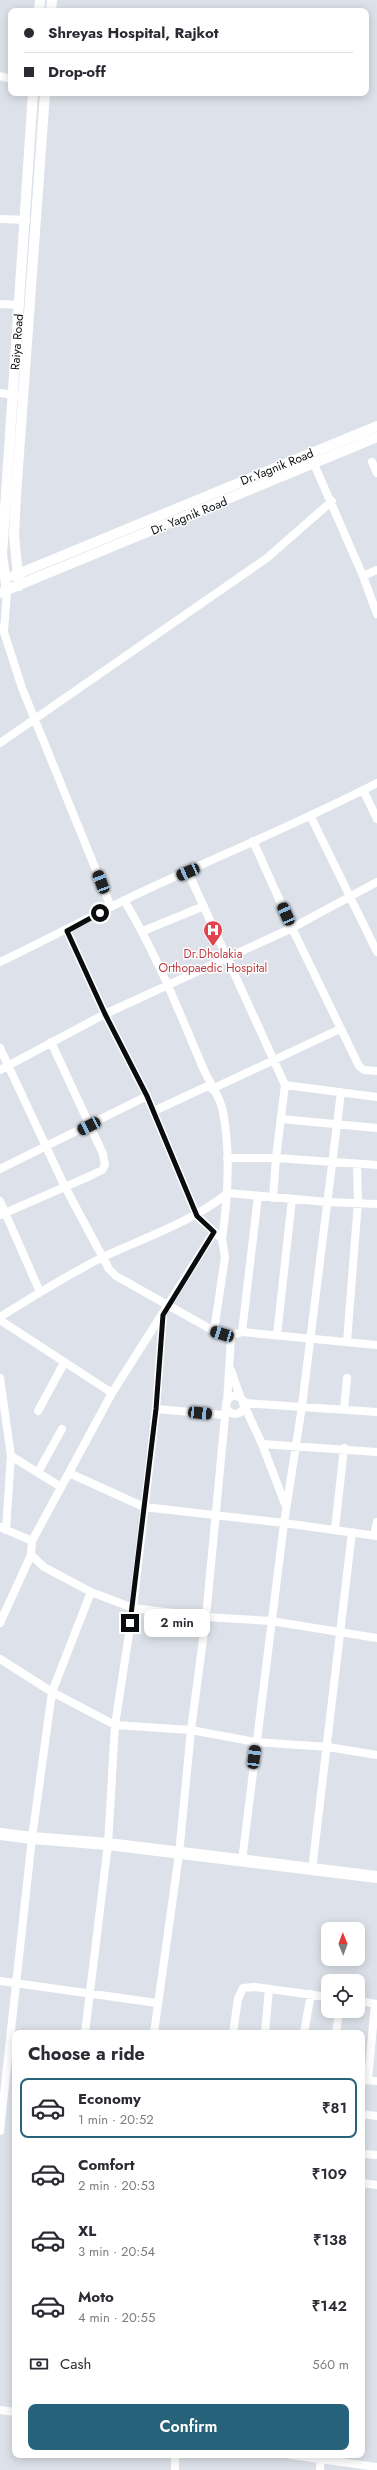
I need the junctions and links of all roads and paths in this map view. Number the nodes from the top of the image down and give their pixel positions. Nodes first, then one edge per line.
1 (33, 96) edge
2 (45, 96) edge
3 (0, 219) edge
4 (26, 220) junction
5 (0, 304) edge
6 (20, 305) junction
7 (0, 393) edge
8 (18, 395) junction
9 (377, 426) edge
10 (377, 437) edge
11 (372, 462) dead end
12 (314, 464) junction
13 (377, 473) edge
14 (7, 494) edge
15 (332, 501) junction
16 (377, 570) edge
17 (17, 574) junction
18 (363, 576) junction
19 (3, 580) edge
20 (19, 586) junction
21 (4, 592) edge
22 (377, 614) edge
23 (2, 630) edge
24 (34, 718) junction
25 (0, 743) edge
26 (377, 783) edge
27 (363, 790) junction
28 (310, 817) junction
29 (377, 819) edge
30 (253, 841) junction
31 (188, 872) junction
32 (377, 882) edge
33 (351, 897) junction
34 (124, 900) junction
35 (204, 906) junction
36 (111, 907) junction
37 (292, 928) junction
38 (67, 931) junction
39 (143, 931) junction
40 (377, 952) edge
41 (229, 958) junction
42 (0, 962) edge
43 (169, 985) junction
44 (105, 1014) junction
45 (340, 1029) junction
46 (51, 1042) junction
47 (0, 1048) edge
48 (275, 1059) junction
49 (9, 1066) junction
50 (0, 1070) edge
51 (377, 1071) edge
52 (285, 1085) junction
53 (211, 1087) junction
54 (341, 1092) junction
55 (147, 1096) junction
56 (377, 1097) edge
57 (154, 1111) junction
58 (281, 1119) junction
59 (338, 1124) junction
60 (89, 1126) junction
61 (377, 1128) edge
62 (47, 1147) junction
63 (227, 1158) junction
64 (276, 1158) junction
65 (333, 1162) junction
66 (358, 1164) junction
67 (377, 1165) edge
68 (0, 1169) edge
69 (64, 1185) junction
70 (228, 1194) junction
71 (258, 1196) junction
72 (274, 1198) junction
73 (292, 1199) junction
74 (0, 1201) edge
75 (327, 1202) junction
76 (358, 1202) junction
77 (377, 1204) edge
78 (3, 1214) edge
79 (197, 1216) junction
80 (214, 1232) junction
81 (222, 1239) junction
82 (103, 1259) junction
83 (40, 1292) junction
84 (169, 1306) junction
85 (163, 1315) junction
86 (0, 1319) edge
87 (214, 1331) junction
88 (242, 1332) junction
89 (277, 1335) junction
90 (232, 1336) junction
91 (310, 1338) junction
92 (347, 1341) junction
93 (377, 1345) edge
94 (64, 1363) junction
95 (229, 1366) junction
96 (0, 1378) edge
97 (347, 1378) dead end
98 (112, 1393) junction
99 (242, 1401) junction
100 (227, 1404) junction
101 (302, 1406) junction
102 (156, 1409) junction
103 (344, 1409) junction
104 (38, 1411) dead end
105 (377, 1412) edge
106 (224, 1415) junction
107 (62, 1429) dead end
108 (262, 1444) junction
109 (295, 1446) junction
110 (344, 1448) junction
111 (377, 1452) edge
112 (11, 1456) junction
113 (38, 1472) junction
114 (69, 1473) junction
115 (61, 1487) junction
116 (285, 1504) junction
117 (144, 1507) junction
118 (215, 1514) junction
119 (284, 1522) junction
120 (377, 1522) edge
121 (3, 1528) edge
122 (336, 1529) junction
123 (352, 1532) junction
124 (376, 1536) edge
125 (32, 1541) junction
126 (31, 1554) junction
127 (91, 1592) junction
128 (133, 1608) junction
129 (206, 1617) junction
130 (271, 1622) junction
131 (0, 1624) edge
132 (340, 1633) junction
133 (377, 1638) edge
134 (0, 1659) edge
135 (52, 1692) junction
136 (115, 1725) junction
137 (191, 1730) junction
138 (256, 1742) junction
139 (328, 1747) junction
140 (377, 1755) edge
141 (0, 1834) edge
142 (32, 1838) junction
143 (108, 1844) junction
144 (179, 1854) junction
145 (242, 1861) junction
146 (312, 1870) junction
147 (377, 1877) edge
148 (0, 1981) edge
149 (16, 1984) junction
150 (269, 1989) junction
151 (90, 1992) junction
152 (311, 1994) junction
153 (321, 1996) edge
154 (365, 2002) edge
155 (158, 2003) junction
156 (376, 2004) edge
157 (338, 2018) edge
158 (13, 2030) edge
159 (85, 2030) edge
160 (154, 2030) edge
161 (233, 2030) edge
162 (265, 2030) edge
163 (305, 2030) edge
164 (336, 2030) edge
165 (12, 2046) edge
166 (11, 2061) edge
167 (365, 2080) edge
168 (377, 2081) edge
169 (365, 2114) edge
170 (377, 2116) edge
171 (0, 2131) edge
172 (365, 2154) edge
173 (377, 2155) edge
174 (365, 2183) edge
175 (377, 2185) edge
176 (0, 2410) edge
177 (12, 2412) edge
178 (175, 2458) edge
179 (321, 2458) edge
180 (327, 2458) edge
181 (377, 2467) edge
182 (175, 2470) edge
183 (320, 2470) edge

1 - 4 street, Raiya Road
2 - 8 street, Raiya Road
3 - 4 street
4 - 6 street, Raiya Road
5 - 6 street
6 - 8 street, Raiya Road
7 - 8 street
8 - 14 street, Raiya Road
9 - 17 street, Dr.Yagnik Road
10 - 12 street, Dr. Yagnik Road
11 - 13 street
12 - 15 street
12 - 20 street, Dr. Yagnik Road
14 - 17 street, Raiya Road
14 - 19 street, Raiya Road
15 - 18 street
15 - 24 street
16 - 18 street
17 - 19 street, Dr.Yagnik Road
17 - 20 street, Raiya Road
18 - 22 street
19 - 21 street, Raiya Road
20 - 21 street, Dr. Yagnik Road
21 - 23 street
23 - 24 street
24 - 25 street
24 - 36 street
26 - 27 street
27 - 28 street
27 - 29 street
28 - 30 street
28 - 33 street
30 - 31 street
30 - 37 street
31 - 34 street
31 - 35 street
32 - 33 street
33 - 37 street
33 - 40 street
34 - 36 street
34 - 39 street
35 - 39 street
35 - 41 street
36 - 38 street
37 - 41 street
37 - 45 street
38 - 42 street
38 - 44 street
39 - 43 street
41 - 43 street
41 - 48 street
43 - 44 street
43 - 53 street
44 - 46 street
44 - 55 street
45 - 48 street
45 - 51 street
46 - 49 street
46 - 60 street
47 - 49 street
48 - 52 street
48 - 53 street
49 - 50 street
49 - 62 street
52 - 54 street
52 - 58 street
53 - 57 street
53 - 63 street
54 - 56 street
54 - 59 street
55 - 57 street
55 - 60 street
57 - 79 street
58 - 59 street
58 - 64 street
59 - 61 street
59 - 65 street
60 - 62 street
60 - 69 street
62 - 68 street
62 - 69 street
63 - 64 street
63 - 70 street
64 - 65 street
64 - 72 street
65 - 66 street
65 - 75 street
66 - 67 street
66 - 76 street
69 - 78 street
69 - 82 street
70 - 71 street
70 - 79 street
70 - 81 street
71 - 72 street
71 - 88 street
72 - 73 street
73 - 75 street
73 - 89 street
74 - 78 street
75 - 76 street
75 - 91 street
76 - 77 street
76 - 92 street
78 - 83 street
79 - 80 street
79 - 82 street
80 - 81 street
80 - 84 street
81 - 87 street
82 - 83 street
82 - 84 street
83 - 86 street
84 - 85 street
84 - 87 street
85 - 98 street
85 - 102 street
86 - 94 street
87 - 90 street
88 - 89 street
88 - 90 street
89 - 91 street
90 - 95 street
91 - 92 street
91 - 101 street
92 - 93 street
94 - 98 street
94 - 104 street
95 - 99 street
95 - 100 street
96 - 112 street
97 - 103 street
98 - 114 street
99 - 100 street
99 - 100 street
99 - 101 street
99 - 108 street
100 - 106 street
101 - 103 street
101 - 109 street
102 - 106 street
102 - 117 street
103 - 105 street
106 - 118 street
107 - 113 street
108 - 109 street
108 - 116 street
109 - 110 street
109 - 116 street
110 - 111 street
110 - 122 street
112 - 113 street
112 - 121 street
113 - 115 street
114 - 115 street
114 - 117 street
115 - 125 street
116 - 119 street
117 - 118 street
117 - 128 street
118 - 119 street
118 - 129 street
119 - 122 street
119 - 130 street
120 - 124 street
121 - 125 street
122 - 123 street
123 - 124 street
123 - 132 street
125 - 126 street
126 - 127 street
126 - 131 street
127 - 128 street
127 - 135 street
128 - 129 street
128 - 136 street
129 - 130 street
129 - 137 street
130 - 132 street
130 - 138 street
132 - 133 street
132 - 139 street
134 - 135 street
135 - 136 street
135 - 142 street
136 - 137 street
136 - 143 street
137 - 138 street
137 - 144 street
138 - 139 street
138 - 145 street
139 - 140 street
139 - 146 street
141 - 142 main road
142 - 143 main road
142 - 149 street
143 - 144 main road
143 - 151 street
144 - 145 main road
144 - 155 street
145 - 146 main road
146 - 147 main road
148 - 149 street
149 - 151 street
149 - 158 street
150 - 152 street
150 - 161 street
150 - 162 street
151 - 155 street
151 - 159 street
152 - 153 street
152 - 163 street
154 - 156 street
155 - 160 street
156 - 167 street
157 - 164 street
165 - 166 street
166 - 171 street
167 - 168 street
169 - 170 street
172 - 173 street
174 - 175 street
176 - 177 street
178 - 182 street
179 - 183 street
180 - 181 street

